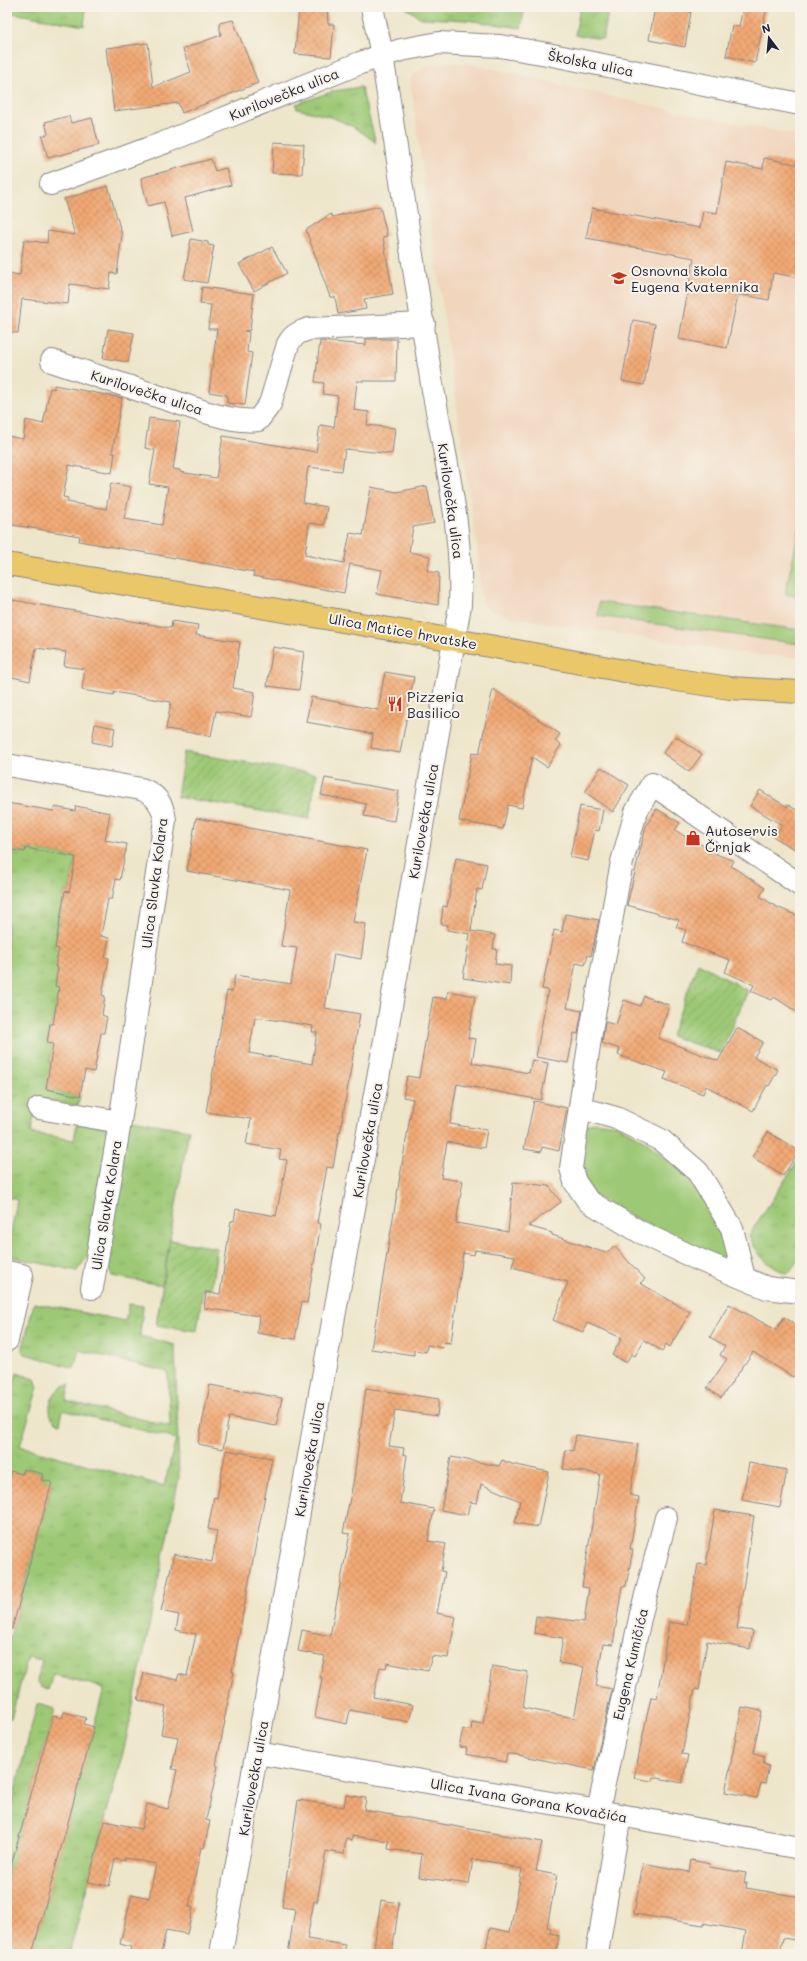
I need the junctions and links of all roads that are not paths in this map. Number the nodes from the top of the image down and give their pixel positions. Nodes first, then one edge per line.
1 (372, 7) edge
2 (382, 55) junction
3 (800, 104) edge
4 (51, 184) dead end
5 (424, 324) junction
6 (52, 361) dead end
7 (7, 564) edge
8 (454, 640) junction
9 (800, 692) edge
10 (7, 765) edge
11 (800, 885) edge
12 (39, 1108) dead end
13 (581, 1108) junction
14 (120, 1122) junction
15 (7, 1272) edge
16 (744, 1278) junction
17 (92, 1288) dead end
18 (800, 1292) edge
19 (7, 1340) edge
20 (666, 1518) dead end
21 (257, 1753) junction
22 (598, 1811) junction
23 (620, 1815) junction
24 (800, 1848) edge
25 (221, 1954) edge
26 (597, 1954) edge

1 - 2 street, Kurilovečka ulica
2 - 3 street, Školska ulica
2 - 4 street, Kurilovečka ulica
2 - 5 street, Kurilovečka ulica
5 - 6 street, Kurilovečka ulica
5 - 8 street, Kurilovečka ulica
7 - 8 main road, Ulica Matice hrvatske
8 - 9 main road, Ulica Matice hrvatske
8 - 21 street, Kurilovečka ulica
10 - 14 street, Ulica Slavka Kolara
11 - 13 street
12 - 14 street, Ulica Slavka Kolara
13 - 16 street
13 - 16 street
14 - 17 street, Ulica Slavka Kolara
15 - 19 street
16 - 18 street
20 - 22 street, Eugena Kumičića
21 - 22 street, Ulica Ivana Gorana Kovačića
21 - 25 street, Kurilovečka ulica
22 - 23 street, Ulica Ivana Gorana Kovačića
23 - 24 street, Ulica Ivana Gorana Kovačića
23 - 26 street

